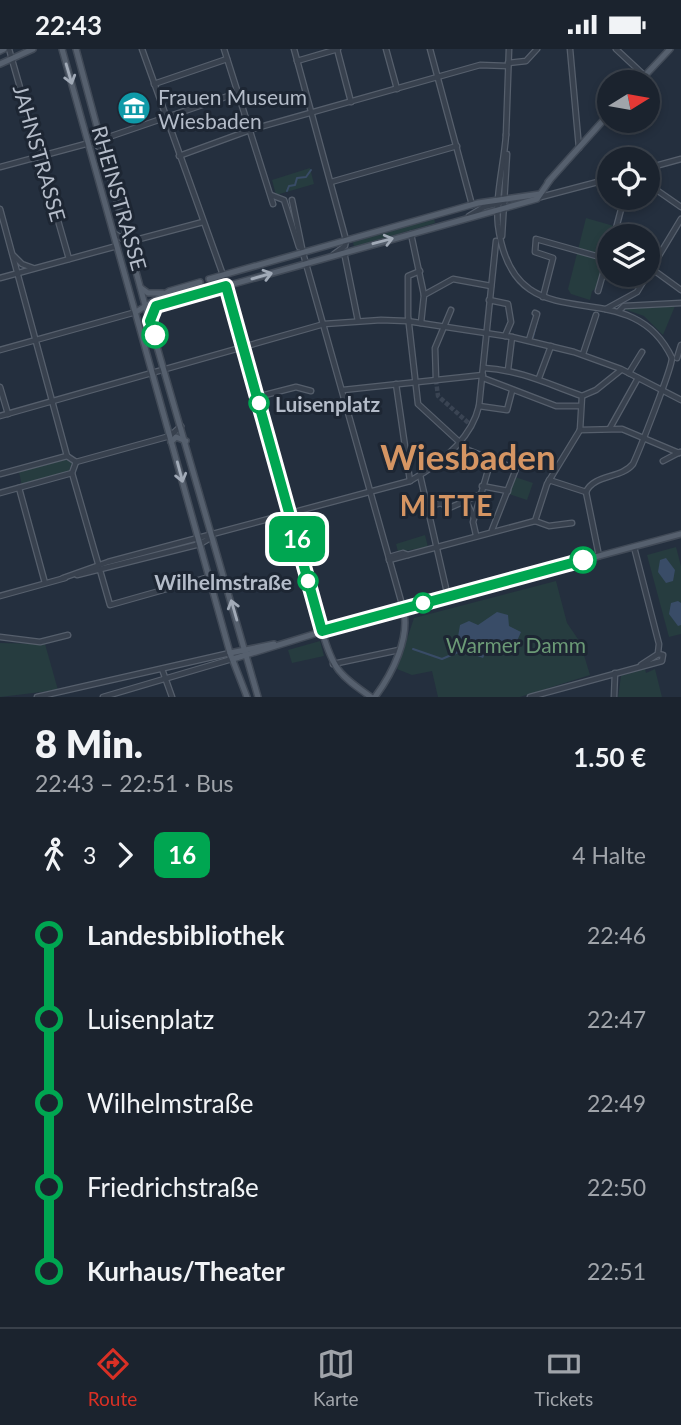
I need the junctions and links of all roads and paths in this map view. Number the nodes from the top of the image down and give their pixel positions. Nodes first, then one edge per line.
1 (33, 49) edge
2 (62, 49) edge
3 (76, 49) edge
4 (142, 49) edge
5 (224, 49) edge
6 (294, 49) edge
7 (338, 49) edge
8 (386, 49) edge
9 (430, 49) edge
10 (509, 49) edge
11 (537, 49) edge
12 (570, 49) edge
13 (616, 49) edge
14 (669, 49) edge
15 (4, 50) edge
16 (13, 58) junction
17 (227, 59) junction
18 (297, 61) junction
19 (0, 64) edge
20 (508, 64) junction
21 (639, 70) edge
22 (650, 70) edge
23 (439, 78) junction
24 (154, 84) junction
25 (397, 89) junction
26 (237, 93) junction
27 (351, 102) junction
28 (311, 113) junction
29 (166, 118) junction
30 (597, 128) edge
31 (250, 130) junction
32 (506, 135) junction
33 (100, 140) junction
34 (89, 143) junction
35 (457, 146) junction
36 (579, 148) junction
37 (104, 154) junction
38 (41, 156) junction
39 (179, 156) junction
40 (681, 159) edge
41 (660, 165) edge
42 (0, 167) edge
43 (331, 182) junction
44 (597, 183) edge
45 (507, 187) junction
46 (660, 192) edge
47 (270, 195) junction
48 (538, 196) junction
49 (518, 197) junction
50 (292, 200) dead end
51 (501, 203) junction
52 (273, 204) dead end
53 (472, 205) junction
54 (681, 207) edge
55 (0, 209) edge
56 (485, 212) junction
57 (469, 216) junction
58 (427, 217) junction
59 (681, 219) edge
60 (203, 222) junction
61 (498, 224) junction
62 (440, 225) junction
63 (112, 228) junction
64 (411, 233) junction
65 (345, 240) junction
66 (128, 242) junction
67 (498, 242) junction
68 (117, 246) junction
69 (301, 250) junction
70 (344, 251) junction
71 (660, 251) edge
72 (597, 253) edge
73 (334, 254) junction
74 (14, 256) junction
75 (504, 256) junction
76 (69, 259) junction
77 (316, 259) junction
78 (494, 259) junction
79 (306, 263) junction
80 (38, 267) junction
81 (420, 271) junction
82 (18, 273) junction
83 (223, 275) junction
84 (660, 276) edge
85 (0, 278) edge
86 (209, 279) dead end
87 (200, 282) dead end
88 (226, 286) junction
89 (491, 286) junction
90 (599, 287) edge
91 (640, 287) edge
92 (141, 288) junction
93 (212, 290) dead end
94 (681, 290) edge
95 (598, 291) dead end
96 (166, 293) junction
97 (203, 293) dead end
98 (424, 295) junction
99 (543, 297) junction
100 (157, 298) junction
101 (489, 300) junction
102 (681, 303) edge
103 (145, 305) junction
104 (605, 309) junction
105 (153, 310) junction
106 (451, 310) dead end
107 (619, 311) junction
108 (135, 312) junction
109 (534, 313) dead end
110 (596, 315) dead end
111 (409, 319) junction
112 (150, 321) junction
113 (358, 321) junction
114 (422, 323) junction
115 (324, 324) junction
116 (444, 325) junction
117 (486, 334) junction
118 (505, 336) junction
119 (512, 337) junction
120 (36, 339) junction
121 (529, 340) junction
122 (681, 345) edge
123 (551, 346) junction
124 (243, 348) junction
125 (0, 350) edge
126 (642, 352) dead end
127 (583, 355) junction
128 (676, 359) edge
129 (484, 368) junction
130 (621, 369) junction
131 (508, 370) junction
132 (165, 371) junction
133 (629, 373) junction
134 (153, 374) junction
135 (483, 377) junction
136 (638, 377) junction
137 (539, 378) junction
138 (436, 380) junction
139 (415, 382) junction
140 (396, 384) junction
141 (0, 387) edge
142 (343, 390) junction
143 (661, 390) junction
144 (311, 391) dead end
145 (512, 391) junction
146 (582, 396) junction
147 (257, 397) junction
148 (681, 400) edge
149 (53, 402) junction
150 (479, 406) junction
151 (579, 406) junction
152 (8, 414) junction
153 (0, 417) edge
154 (182, 426) junction
155 (610, 428) junction
156 (580, 431) junction
157 (643, 437) junction
158 (171, 439) junction
159 (186, 441) junction
160 (459, 441) junction
161 (680, 452) edge
162 (67, 456) junction
163 (491, 460) junction
164 (663, 461) dead end
165 (76, 462) junction
166 (72, 473) junction
167 (0, 474) edge
168 (420, 474) junction
169 (550, 480) junction
170 (410, 481) junction
171 (482, 486) junction
172 (19, 488) junction
173 (371, 491) junction
174 (508, 491) junction
175 (586, 492) junction
176 (0, 493) edge
177 (480, 495) junction
178 (202, 499) junction
179 (466, 501) junction
180 (188, 503) junction
181 (426, 506) junction
182 (290, 515) junction
183 (474, 518) junction
184 (535, 521) junction
185 (572, 523) dead end
186 (491, 531) junction
187 (681, 534) edge
188 (476, 535) junction
189 (213, 536) junction
190 (199, 541) junction
191 (435, 547) junction
192 (634, 547) junction
193 (600, 556) junction
194 (389, 558) junction
195 (99, 568) junction
196 (209, 577) junction
197 (45, 583) junction
198 (0, 596) edge
199 (447, 597) junction
200 (403, 608) junction
201 (322, 631) junction
202 (68, 635) dead end
203 (0, 638) edge
204 (399, 650) junction
205 (246, 653) junction
206 (232, 656) junction
207 (333, 664) junction
208 (162, 669) junction
209 (615, 673) junction
210 (167, 678) junction
211 (37, 697) edge
212 (103, 697) edge
213 (172, 697) edge
214 (247, 697) edge
215 (258, 697) edge
216 (373, 697) edge
217 (530, 697) edge
218 (614, 697) edge

1 - 16 main road
2 -> 34 main road, RHEINSTRASSE
3 - 33 main road, RHEINSTRASSE
4 - 24 street
5 - 17 street
6 - 18 street
7 - 18 street
7 - 27 street
8 - 25 street
9 - 23 street
10 - 20 street
11 - 20 street
12 - 36 street
13 - 21 street
14 - 22 main road
15 - 16 street, JAHNSTRASSE
16 - 19 main road
16 - 38 street, JAHNSTRASSE
17 - 24 street
17 - 26 street
18 - 28 street
20 - 23 street
20 - 32 street
23 - 25 street
23 - 35 street
24 - 29 street
25 - 27 street
26 - 29 street
26 - 31 street
27 - 28 street
28 - 31 street
28 - 43 street
29 - 33 street
29 - 39 street
30 - 36 main road
31 - 39 street
31 - 47 street
32 - 45 street
32 - 51 street
33 - 37 main road, RHEINSTRASSE
34 - 37 street
34 - 38 street
34 - 63 main road, RHEINSTRASSE
35 - 43 street
35 - 53 street
36 - 48 main road
37 - 66 main road, RHEINSTRASSE
38 - 42 street
38 - 76 street, JAHNSTRASSE
39 - 60 street
40 - 41 street
43 - 65 street
44 - 48 street
45 - 49 street
45 - 51 street
46 - 54 street
47 - 52 street
47 - 69 street
48 - 49 main road
48 - 51 main road
49 - 51 main road
50 - 69 street
51 - 53 main road
51 - 56 main road
51 - 57 street
51 - 61 street
51 - 67 street
53 - 58 main road
55 - 74 street
56 - 57 main road
56 - 61 street
57 - 62 main road
58 - 62 main road
58 - 65 main road
59 - 71 street
60 - 66 street
60 - 83 street
61 - 67 street
62 - 64 main road
63 - 66 street
63 - 68 main road, RHEINSTRASSE
70 -> 64 main road
64 - 81 street
65 - 69 main road
65 - 73 street
66 - 92 main road, RHEINSTRASSE
67 - 75 street
67 - 78 street
68 - 76 street
68 - 108 main road, RHEINSTRASSE
69 - 77 main road
69 - 79 street
69 - 83 main road
70 - 73 main road
70 - 113 street
72 - 99 street
73 - 77 main road
74 - 80 street
74 - 82 street
75 - 78 street
75 - 99 street
76 - 80 street
77 - 79 main road
78 - 89 street
88 -> 79 main road
79 - 115 street
80 - 82 street
81 - 98 street
81 - 111 street
82 - 85 street
82 - 120 street
83 - 86 main road
83 - 88 street
84 - 94 street
87 - 96 main road
88 - 93 main road
88 - 124 street
89 - 98 street
89 - 101 street
90 - 95 street
91 - 104 street
92 - 96 main road
92 - 103 main road, RHEINSTRASSE
96 - 100 main road
97 - 105 main road
98 - 114 street
99 - 104 street
100 - 103 main road
100 - 105 main road
101 - 117 street
101 - 118 street
102 - 107 street
103 - 108 main road
103 - 112 main road, RHEINSTRASSE
104 - 107 street
105 - 112 main road
106 - 116 street
107 - 128 street
108 - 120 street
108 - 134 main road, RHEINSTRASSE
109 - 121 street
110 - 127 street
111 - 113 street
111 - 114 street
111 - 139 street
112 - 132 main road, RHEINSTRASSE
113 - 115 street
114 - 116 street
115 - 124 street
115 - 142 street
116 - 117 street
116 - 138 street
117 - 118 street
117 - 129 street
118 - 119 street
119 - 121 street
119 - 131 street
120 - 125 street
120 - 149 street
121 - 123 street
122 - 128 street
123 - 127 street
123 - 137 street
124 - 132 street
124 - 147 street
126 - 133 street
127 - 130 street
128 - 143 street
129 - 131 street
129 - 135 street
130 - 133 street
130 - 146 street
131 - 137 street
132 - 134 street
132 - 154 main road, RHEINSTRASSE
133 - 136 street
134 - 149 street
134 - 158 main road, RHEINSTRASSE
135 - 138 street
135 - 145 street
135 - 150 street
136 - 143 street
136 - 155 street
137 - 146 street
138 - 139 street
139 - 140 street
139 - 160 street
140 - 142 street
140 - 170 street
141 - 152 street
142 - 173 street
143 - 148 street
143 - 157 street
144 - 147 street
145 - 150 street
145 - 151 street
146 - 151 street
147 - 182 street
149 - 152 street
149 - 162 street
150 - 160 street
151 - 156 street
152 - 153 street
154 - 158 street
154 - 159 main road, RHEINSTRASSE
155 - 156 street
155 - 157 street
156 - 169 street
157 - 161 street
157 - 175 street
158 - 159 main road
158 - 165 street
158 -> 180 main road, RHEINSTRASSE
159 - 178 main road, RHEINSTRASSE
160 - 163 street
160 - 168 street
161 - 164 street
162 - 165 street
162 - 167 street
163 - 171 street
163 - 174 street
165 - 166 street
166 - 172 street
166 - 195 street
168 - 170 street
168 - 181 street
169 - 175 street
169 - 184 street
170 - 173 street
171 - 174 street
171 - 177 street
172 - 176 street
172 - 197 street
173 - 182 street
173 - 194 street
174 - 186 street
175 - 193 street
177 - 179 street
177 - 183 street
178 - 180 main road
178 - 189 main road, RHEINSTRASSE
179 - 181 street
179 - 183 street
180 - 190 main road, RHEINSTRASSE
181 - 191 street
182 - 189 street
182 - 201 street
183 - 188 street
184 - 185 street
184 - 186 street
186 - 188 street
187 - 192 main road
188 - 191 street
189 - 190 street
205 -> 189 main road, RHEINSTRASSE
190 - 195 street
190 - 196 main road, RHEINSTRASSE
191 - 194 street
191 - 199 street
192 - 193 main road
192 - 209 street
193 - 199 main road
194 - 200 street
195 - 196 street
195 - 197 street
196 - 206 main road, RHEINSTRASSE
197 - 198 street
199 - 200 main road
200 - 201 main road
200 - 204 main road
201 - 205 main road
201 - 207 main road
202 - 203 street
204 - 207 street
204 - 216 main road
205 - 206 main road
205 - 215 main road, RHEINSTRASSE
206 - 208 street
206 - 210 street
206 - 214 main road, RHEINSTRASSE
207 - 216 main road
208 - 210 street
208 - 211 street
209 - 217 street
209 - 218 street
210 - 212 street
210 - 213 street

